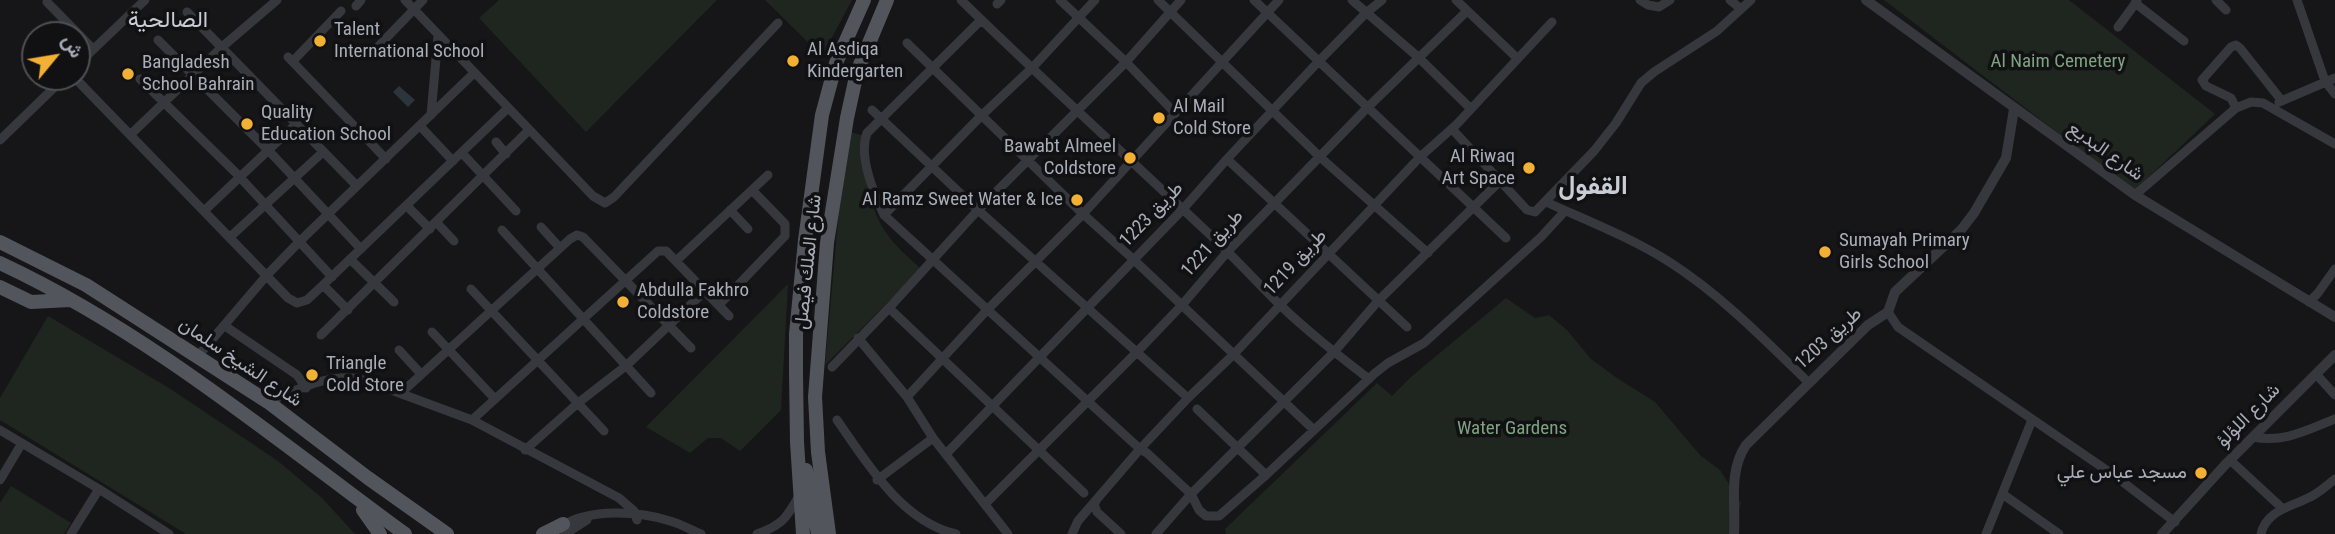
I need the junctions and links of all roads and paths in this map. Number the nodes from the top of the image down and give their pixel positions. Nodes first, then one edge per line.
1 (145, 0) edge
2 (277, 0) edge
3 (405, 0) edge
4 (423, 0) edge
5 (864, 0) edge
6 (887, 0) edge
7 (961, 0) edge
8 (1060, 0) edge
9 (1095, 0) edge
10 (1158, 0) edge
11 (1181, 0) edge
12 (1254, 0) edge
13 (1279, 0) edge
14 (1352, 0) edge
15 (1382, 0) edge
16 (1456, 0) edge
17 (1640, 0) edge
18 (1670, 0) edge
19 (1730, 0) edge
20 (1751, 0) edge
21 (1866, 0) edge
22 (2216, 0) edge
23 (2297, 0) edge
24 (47, 2) dead end
25 (2137, 2) edge
26 (1741, 9) junction
27 (414, 10) junction
28 (1467, 10) junction
29 (2226, 10) dead end
30 (341, 11) dead end
31 (1170, 11) junction
32 (187, 12) dead end
33 (1266, 13) junction
34 (1366, 13) junction
35 (1079, 17) junction
36 (981, 20) junction
37 (1552, 22) dead end
38 (778, 23) dead end
39 (2118, 27) dead end
40 (438, 36) junction
41 (158, 40) dead end
42 (2183, 41) dead end
43 (907, 43) dead end
44 (222, 47) junction
45 (93, 49) joint
46 (372, 54) dead end
47 (1418, 57) junction
48 (1517, 58) junction
49 (1126, 62) junction
50 (1318, 62) junction
51 (1224, 63) junction
52 (1033, 67) junction
53 (933, 69) junction
54 (474, 73) junction
55 (192, 74) junction
56 (2335, 78) edge
57 (140, 79) dead end
58 (2325, 81) junction
59 (51, 91) edge
60 (88, 91) edge
61 (2335, 94) edge
62 (2282, 101) junction
63 (163, 103) junction
64 (2267, 105) junction
65 (508, 108) junction
66 (1367, 108) junction
67 (1470, 108) junction
68 (2236, 108) junction
69 (2014, 109) junction
70 (872, 110) dead end
71 (1273, 110) junction
72 (1077, 112) junction
73 (1175, 113) junction
74 (431, 116) junction
75 (980, 117) junction
76 (881, 119) junction
77 (296, 124) junction
78 (420, 126) junction
79 (1452, 129) junction
80 (529, 130) junction
81 (130, 135) junction
82 (0, 140) edge
83 (496, 142) dead end
84 (2335, 144) edge
85 (269, 150) junction
86 (323, 152) junction
87 (462, 153) junction
88 (506, 154) junction
89 (1320, 157) junction
90 (1420, 157) junction
91 (386, 159) junction
92 (1227, 159) junction
93 (453, 161) junction
94 (1028, 161) junction
95 (1131, 162) junction
96 (933, 167) junction
97 (768, 176) dead end
98 (294, 177) junction
99 (484, 177) junction
100 (240, 178) junction
101 (1501, 180) junction
102 (357, 186) junction
103 (752, 191) junction
104 (2135, 195) junction
105 (1546, 202) junction
106 (264, 204) junction
107 (1274, 204) junction
108 (1373, 205) junction
109 (407, 206) junction
110 (1473, 207) junction
111 (1183, 209) junction
112 (730, 210) junction
113 (204, 211) junction
114 (516, 211) dead end
115 (978, 211) junction
116 (1565, 211) junction
117 (328, 214) junction
118 (1083, 214) junction
119 (884, 215) junction
120 (433, 225) junction
121 (541, 227) dead end
122 (748, 229) dead end
123 (502, 230) dead end
124 (230, 237) junction
125 (1506, 238) dead end
126 (454, 241) dead end
127 (0, 242) edge
128 (299, 242) junction
129 (560, 248) junction
130 (361, 249) junction
131 (1228, 251) junction
132 (1428, 253) junction
133 (1328, 255) junction
134 (350, 258) junction
135 (1133, 259) junction
136 (932, 260) junction
137 (676, 261) junction
138 (1035, 261) junction
139 (0, 263) edge
140 (2335, 268) edge
141 (538, 269) junction
142 (267, 275) junction
143 (332, 277) junction
144 (625, 281) junction
145 (374, 283) junction
146 (323, 285) junction
147 (0, 287) edge
148 (471, 289) dead end
149 (705, 291) junction
150 (70, 300) junction
151 (1378, 301) junction
152 (394, 302) dead end
153 (2309, 302) junction
154 (719, 305) junction
155 (1182, 305) junction
156 (1281, 305) junction
157 (1087, 307) junction
158 (889, 308) junction
159 (348, 310) junction
160 (491, 310) junction
161 (987, 310) junction
162 (1888, 312) junction
163 (729, 316) dead end
164 (2335, 317) edge
165 (584, 318) junction
166 (225, 326) junction
167 (668, 326) junction
168 (1407, 327) dead end
169 (432, 332) dead end
170 (321, 335) dead end
171 (858, 338) junction
172 (691, 348) dead end
173 (448, 349) junction
174 (399, 350) dead end
175 (1334, 352) junction
176 (1136, 354) junction
177 (1234, 354) junction
178 (2335, 355) edge
179 (198, 356) junction
180 (1041, 357) junction
181 (941, 359) junction
182 (539, 360) junction
183 (627, 365) junction
184 (832, 367) dead end
185 (421, 374) junction
186 (2316, 374) junction
187 (1369, 379) junction
188 (1808, 382) junction
189 (306, 388) junction
190 (401, 393) junction
191 (651, 393) dead end
192 (2335, 395) edge
193 (907, 397) junction
194 (1188, 398) junction
195 (495, 399) junction
196 (1088, 401) junction
197 (268, 402) junction
198 (1283, 402) junction
199 (578, 403) junction
200 (992, 407) junction
201 (1197, 409) dead end
202 (2335, 419) edge
203 (472, 420) junction
204 (837, 420) dead end
205 (2032, 420) junction
206 (0, 430) edge
207 (1314, 430) junction
208 (604, 431) dead end
209 (933, 438) junction
210 (2253, 438) junction
211 (797, 442) junction
212 (22, 443) junction
213 (1237, 447) junction
214 (1140, 449) junction
215 (525, 450) junction
216 (1038, 451) junction
217 (946, 454) junction
218 (2230, 460) junction
219 (1266, 475) junction
220 (2335, 479) edge
221 (0, 480) edge
222 (877, 480) junction
223 (343, 488) junction
224 (99, 489) junction
225 (605, 491) junction
226 (1084, 493) dead end
227 (1191, 494) junction
228 (2004, 495) junction
229 (800, 498) junction
230 (1096, 501) junction
231 (986, 503) junction
232 (2282, 508) junction
233 (826, 514) junction
234 (602, 515) junction
235 (637, 518) junction
236 (2175, 522) junction
237 (564, 529) edge
238 (164, 533) edge
239 (2164, 533) edge
240 (71, 534) edge
241 (380, 534) edge
242 (405, 534) edge
243 (447, 534) edge
244 (543, 534) edge
245 (551, 534) edge
246 (701, 534) edge
247 (757, 534) edge
248 (794, 534) edge
249 (803, 534) edge
250 (818, 534) edge
251 (829, 534) edge
252 (840, 534) edge
253 (956, 534) edge
254 (1007, 534) edge
255 (1072, 534) edge
256 (1121, 534) edge
257 (1156, 534) edge
258 (1734, 534) edge
259 (1986, 534) edge
260 (2059, 534) edge
261 (2261, 534) edge

1 - 45 street
2 - 44 street
3 - 27 street
4 - 27 street
5 - 211 main road, شارع الملك فيصل
6 - 233 main road, شارع الملك فيصل
7 - 36 street
8 - 35 street
9 - 35 street
10 - 31 street
11 - 31 street
12 - 33 street
13 - 33 street
14 - 34 street
15 - 34 street, طريق 1223
16 - 28 street
17 - 18 street
19 - 26 street
20 - 26 street
21 - 69 street, شارع البديع
22 - 29 street
23 - 58 street
24 - 45 street
25 - 39 street
25 - 42 street
26 - 105 street
27 - 40 street
27 - 46 street
28 - 47 street, طريق 1221
28 - 48 street
30 - 91 street
31 - 49 street
31 - 51 street
32 - 44 street
33 - 50 street
33 - 51 street
34 - 47 street
34 - 50 street, طريق 1223
35 - 49 street
35 - 52 street
36 - 52 street
36 - 53 street
37 - 48 street, طريق 1219
38 - 80 street
40 - 54 street
40 - 74 street
41 - 55 street
43 - 53 street
44 - 55 street
44 - 77 street
47 - 66 street, طريق 1221
47 - 67 street
48 - 67 street, طريق 1219
49 - 72 street
49 - 73 street
50 - 66 street
50 - 71 street, طريق 1223
51 - 71 street
51 - 73 street
52 - 72 street
52 - 75 street
53 - 75 street
53 - 76 street
54 - 65 street
54 - 74 street
55 - 63 street
55 - 85 street
56 - 58 street
57 - 63 street
58 - 61 street
58 - 62 street
59 - 82 street
60 - 81 street
62 - 64 street
62 - 68 street
63 - 81 street
63 - 100 street
64 - 68 street
64 - 84 street
65 - 80 street
65 - 87 street
66 - 89 street, طريق 1221
66 - 90 street
67 - 79 street, طريق 1219
68 - 104 street
69 - 104 street, شارع البديع
69 - 162 street, طريق 1203
70 - 76 street
71 - 89 street
71 - 92 street, طريق 1223
72 - 94 street
72 - 95 street
73 - 95 street
74 - 78 street
75 - 94 street
75 - 96 street
76 - 96 street
76 - 119 street
77 - 85 street
77 - 86 street
78 - 91 street
78 - 93 street
79 - 90 street, طريق 1219
79 - 101 street
80 - 88 street
81 - 113 street
83 - 88 street
85 - 98 street
85 - 100 street
86 - 98 street
86 - 102 street
87 - 93 street
87 - 99 street
88 - 99 street
89 - 107 street, طريق 1221
89 - 108 street
90 - 108 street, طريق 1219
90 - 110 street
91 - 102 street
92 - 107 street
92 - 111 street, طريق 1223
93 - 109 street
94 - 115 street
94 - 118 street
95 - 111 street
95 - 118 street
96 - 115 street
96 - 119 street
97 - 103 street
98 - 106 street
98 - 117 street
99 - 114 street
99 - 120 street
100 - 106 street
100 - 113 street
101 - 105 street
101 - 110 street
102 - 117 street
103 - 112 street
103 - 154 street
104 - 153 street, شارع البديع
105 - 116 street
106 - 124 street
106 - 128 street
107 - 131 street, طريق 1221
107 - 133 street
108 - 132 street
108 - 133 street, طريق 1219
109 - 120 street
109 - 130 street
110 - 125 street
110 - 132 street
111 - 131 street
111 - 135 street, طريق 1223
112 - 122 street
112 - 137 street
113 - 124 street
115 - 136 street
115 - 138 street
116 - 187 street
116 - 188 street
117 - 128 street
117 - 130 street
118 - 135 street
118 - 138 street
119 - 136 street
120 - 126 street
120 - 145 street
121 - 129 street
123 - 141 street
124 - 142 street
127 - 179 main road, شارع الشيخ سلمان
128 - 142 street
128 - 143 street
129 - 141 street
129 - 144 street
130 - 134 street
131 - 155 street, طريق 1221
131 - 156 street
132 - 151 street
133 - 151 street
133 - 156 street, طريق 1219
134 - 143 street
134 - 145 street
135 - 155 street
135 - 157 street, طريق 1223
136 - 158 street
136 - 161 street
137 - 144 street
137 - 149 street
138 - 157 street
138 - 161 street
139 - 150 main road, شارع الشيخ سلمان
140 - 153 street
141 - 160 street
141 - 165 street
142 - 146 street
142 - 166 street
143 - 146 street
144 - 165 street
144 - 167 street
145 - 152 street
145 - 159 street
146 - 159 street
147 - 150 main road
148 - 160 street
149 - 154 street
149 - 167 street
150 - 223 main road, شارع الشيخ سلمان
151 - 168 street
151 - 175 street
153 - 164 street, شارع البديع
154 - 163 street
155 - 176 street, طريق 1221
155 - 177 street
156 - 175 street
156 - 177 street, طريق 1219
157 - 176 street
157 - 180 street, طريق 1223
158 - 171 street
158 - 181 street
159 - 170 street
160 - 173 street
160 - 182 street
161 - 180 street
161 - 181 street
162 - 188 street, طريق 1203
162 - 205 street
165 - 182 street
165 - 183 street
166 - 179 street
166 - 189 street
167 - 172 street
167 - 183 street
169 - 173 street
171 - 184 street
171 - 193 street
173 - 185 street
173 - 195 street
174 - 185 street
175 - 187 street
175 - 198 street
176 - 194 street
176 - 196 street, طريق 1221
177 - 194 street, طريق 1219
177 - 198 street
178 - 186 street, شارع اللؤلؤ
179 - 197 main road, شارع الشيخ سلمان
180 - 196 street
180 - 200 street, طريق 1223
181 - 193 street
181 - 200 street
182 - 195 street
182 - 199 street
183 - 191 street
183 - 199 street
185 - 190 street
186 - 192 street
186 - 210 street, شارع اللؤلؤ
187 - 207 street
188 - 258 street, طريق 1203
189 - 190 street
189 - 197 street
190 - 203 street
193 - 209 street
194 - 214 street, طريق 1219
195 - 203 street
196 - 214 street
196 - 216 street, طريق 1221
197 - 243 main road, شارع الشيخ سلمان
198 - 207 street
198 - 213 street
199 - 208 street
199 - 215 street
200 - 216 street
200 - 217 street, طريق 1223
201 - 213 street
202 - 210 street
203 - 215 street
204 - 222 street
205 - 228 street
205 - 236 street
206 - 212 street
207 - 219 street
209 - 217 street
209 - 222 street
210 - 218 street, شارع اللؤلؤ
211 - 229 main road, شارع الملك فيصل
211 - 250 main road
212 - 221 street
212 - 224 street
213 - 219 street
213 - 227 street
214 - 227 street
214 - 230 street, طريق 1219
215 - 225 street
216 - 226 street
216 - 231 street, طريق 1221
217 - 231 street
218 - 232 street
218 - 236 street, شارع اللؤلؤ
219 - 227 street
220 - 232 street
222 - 253 street
223 - 241 main road
223 - 242 main road, شارع الشيخ سلمان
224 - 238 street
224 - 240 street
225 - 234 street
225 - 235 street
227 - 257 street
228 - 259 street
228 - 260 street
229 - 247 street
229 - 248 main road
229 - 249 main road, شارع الملك فيصل
230 - 255 street, طريق 1219
230 - 256 street
231 - 254 street
232 - 261 street
233 - 251 main road, شارع الملك فيصل
233 - 252 main road
234 - 235 street
234 - 237 street
235 - 246 street
236 - 239 street, شارع اللؤلؤ
237 - 244 main road
237 - 245 street

